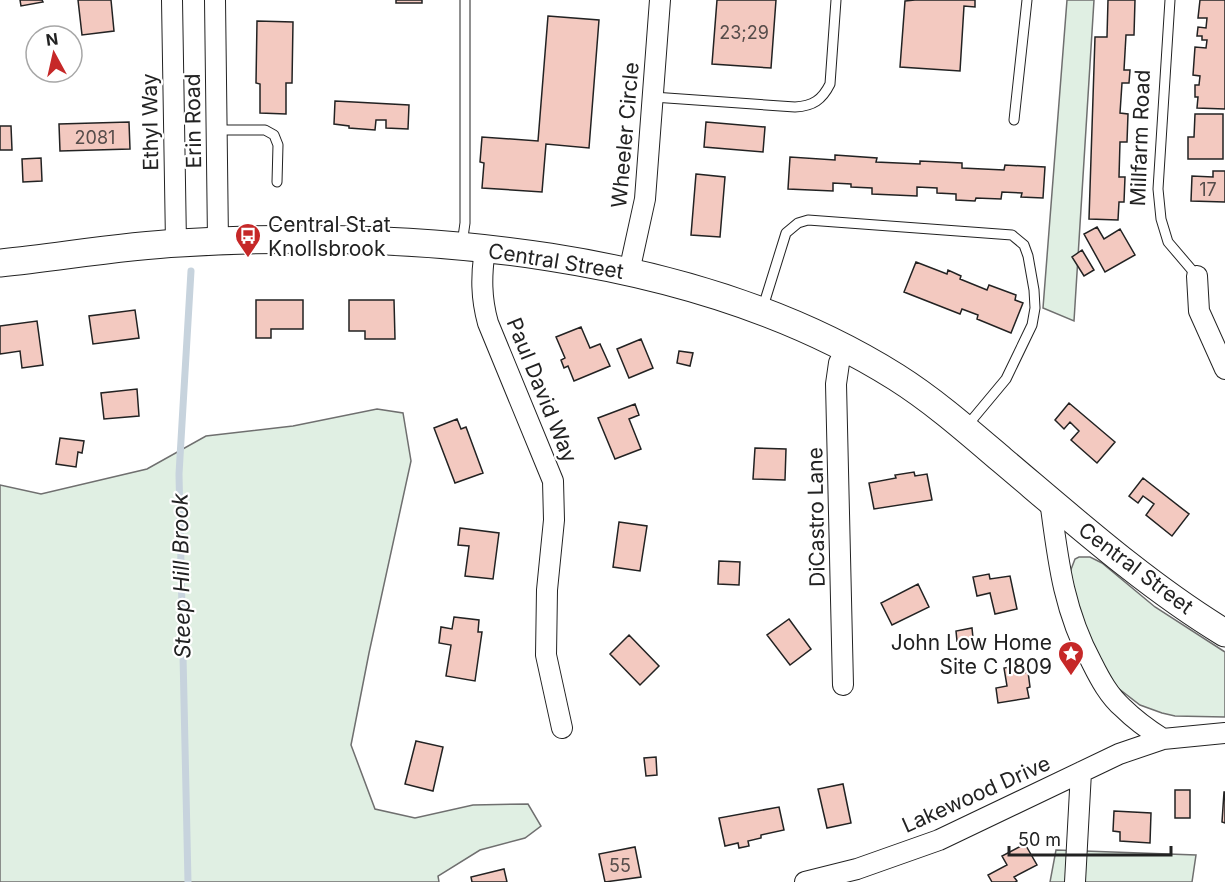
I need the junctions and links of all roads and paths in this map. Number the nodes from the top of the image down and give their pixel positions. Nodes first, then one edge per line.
1 (172, 0) edge
2 (215, 0) edge
3 (465, 0) edge
4 (660, 0) edge
5 (836, 0) edge
6 (1027, 0) edge
7 (1170, 0) edge
8 (653, 97) junction
9 (1014, 120) dead end
10 (217, 130) junction
11 (277, 182) dead end
12 (218, 241) junction
13 (176, 243) junction
14 (473, 248) junction
15 (0, 263) edge
16 (628, 272) junction
17 (1197, 276) joint
18 (762, 310) junction
19 (846, 349) junction
20 (1225, 369) edge
21 (966, 428) junction
22 (1050, 500) junction
23 (1225, 633) edge
24 (843, 685) dead end
25 (562, 728) dead end
26 (1225, 733) edge
27 (1162, 739) junction
28 (1081, 772) junction
29 (805, 882) edge
30 (1075, 882) edge

1 - 13 street, Ethyl Way
2 - 10 street, Erin Road
3 - 14 lane
4 - 8 street, Wheeler Circle
5 - 8 lane
6 - 9 lane
7 - 17 lane, Millfarm Road
8 - 16 street, Wheeler Circle
10 - 11 lane
10 - 12 street, Erin Road
12 - 13 main road, Central Street
12 - 14 main road, Central Street
13 - 15 main road, Central Street
14 - 16 main road, Central Street
14 - 25 street, Paul David Way
16 - 18 main road, Central Street
17 - 20 street, Millfarm Road
18 - 19 main road, Central Street
18 - 21 lane
19 - 21 main road, Central Street
19 - 24 street, DiCastro Lane
21 - 22 main road, Central Street
22 - 23 main road, Central Street
22 - 27 street, Central Street
26 - 27 street
27 - 28 street, Lakewood Drive
28 - 29 street, Lakewood Drive
28 - 30 street

